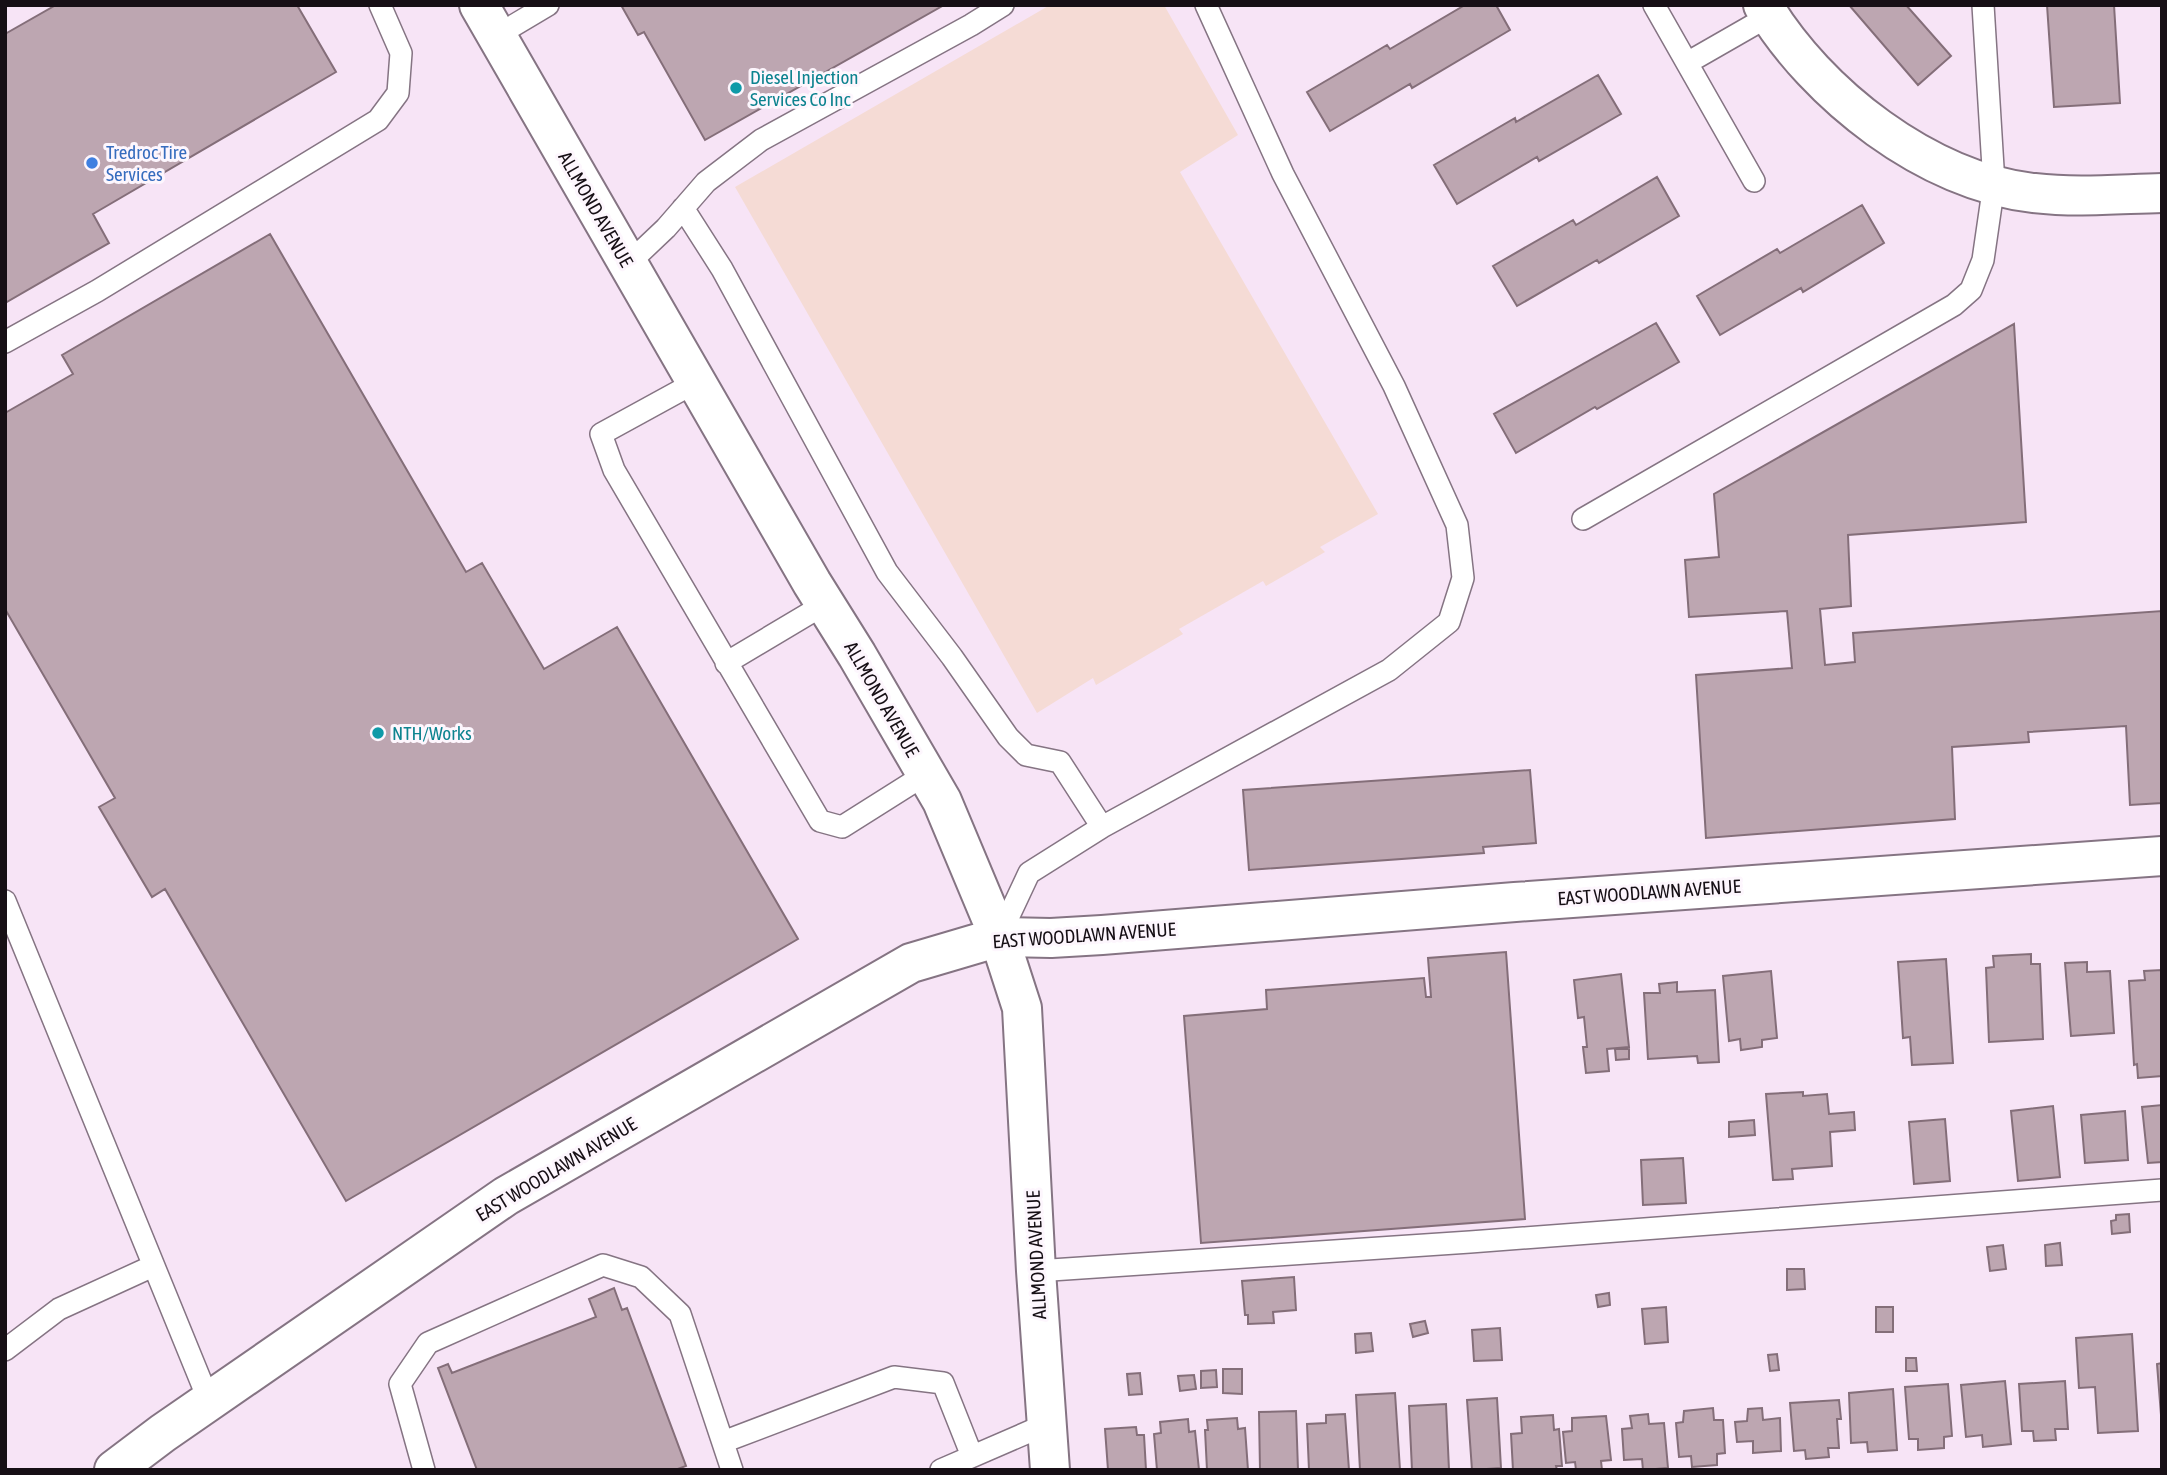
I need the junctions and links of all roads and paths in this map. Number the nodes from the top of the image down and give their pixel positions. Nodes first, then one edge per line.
1 (380, 5) edge
2 (548, 5) edge
3 (1003, 5) edge
4 (1206, 5) edge
5 (1654, 5) edge
6 (1983, 5) edge
7 (1766, 11) edge
8 (487, 20) edge
9 (1687, 63) junction
10 (1754, 180) dead end
11 (1994, 184) junction
12 (2162, 193) edge
13 (683, 208) junction
14 (628, 264) junction
15 (5, 342) edge
16 (696, 382) junction
17 (1583, 519) dead end
18 (825, 604) junction
19 (726, 663) junction
20 (926, 774) junction
21 (1102, 827) junction
22 (2162, 856) edge
23 (5, 901) edge
24 (999, 937) junction
25 (2162, 1190) edge
26 (153, 1266) junction
27 (1036, 1271) junction
28 (5, 1350) edge
29 (209, 1401) junction
30 (1047, 1424) junction
31 (723, 1442) junction
32 (972, 1457) junction
33 (114, 1470) edge
34 (424, 1470) edge
35 (732, 1470) edge
36 (941, 1470) edge
37 (1050, 1470) edge

1 - 15 lane
2 - 8 lane
3 - 13 lane
4 - 21 lane
5 - 9 lane
6 - 11 lane
7 - 9 lane
7 - 11 main road
8 - 14 main road, ALLMOND AVENUE
9 - 10 lane
11 - 12 main road
11 - 17 lane
13 - 14 lane
13 - 21 lane
14 - 16 main road, ALLMOND AVENUE
16 - 18 main road, ALLMOND AVENUE
16 - 19 lane
18 - 19 lane
18 - 20 main road, ALLMOND AVENUE
19 - 20 lane
20 - 24 main road, ALLMOND AVENUE
21 - 24 lane
22 - 24 main road, EAST WOODLAWN AVENUE
23 - 26 lane
24 - 27 main road, ALLMOND AVENUE
24 - 29 main road, EAST WOODLAWN AVENUE
25 - 27 lane
26 - 28 lane
26 - 29 lane
27 - 30 main road, ALLMOND AVENUE
29 - 33 main road, EAST WOODLAWN AVENUE
30 - 32 lane
30 - 37 main road, ALLMOND AVENUE
31 - 32 lane
31 - 34 lane
31 - 35 lane
32 - 36 lane

